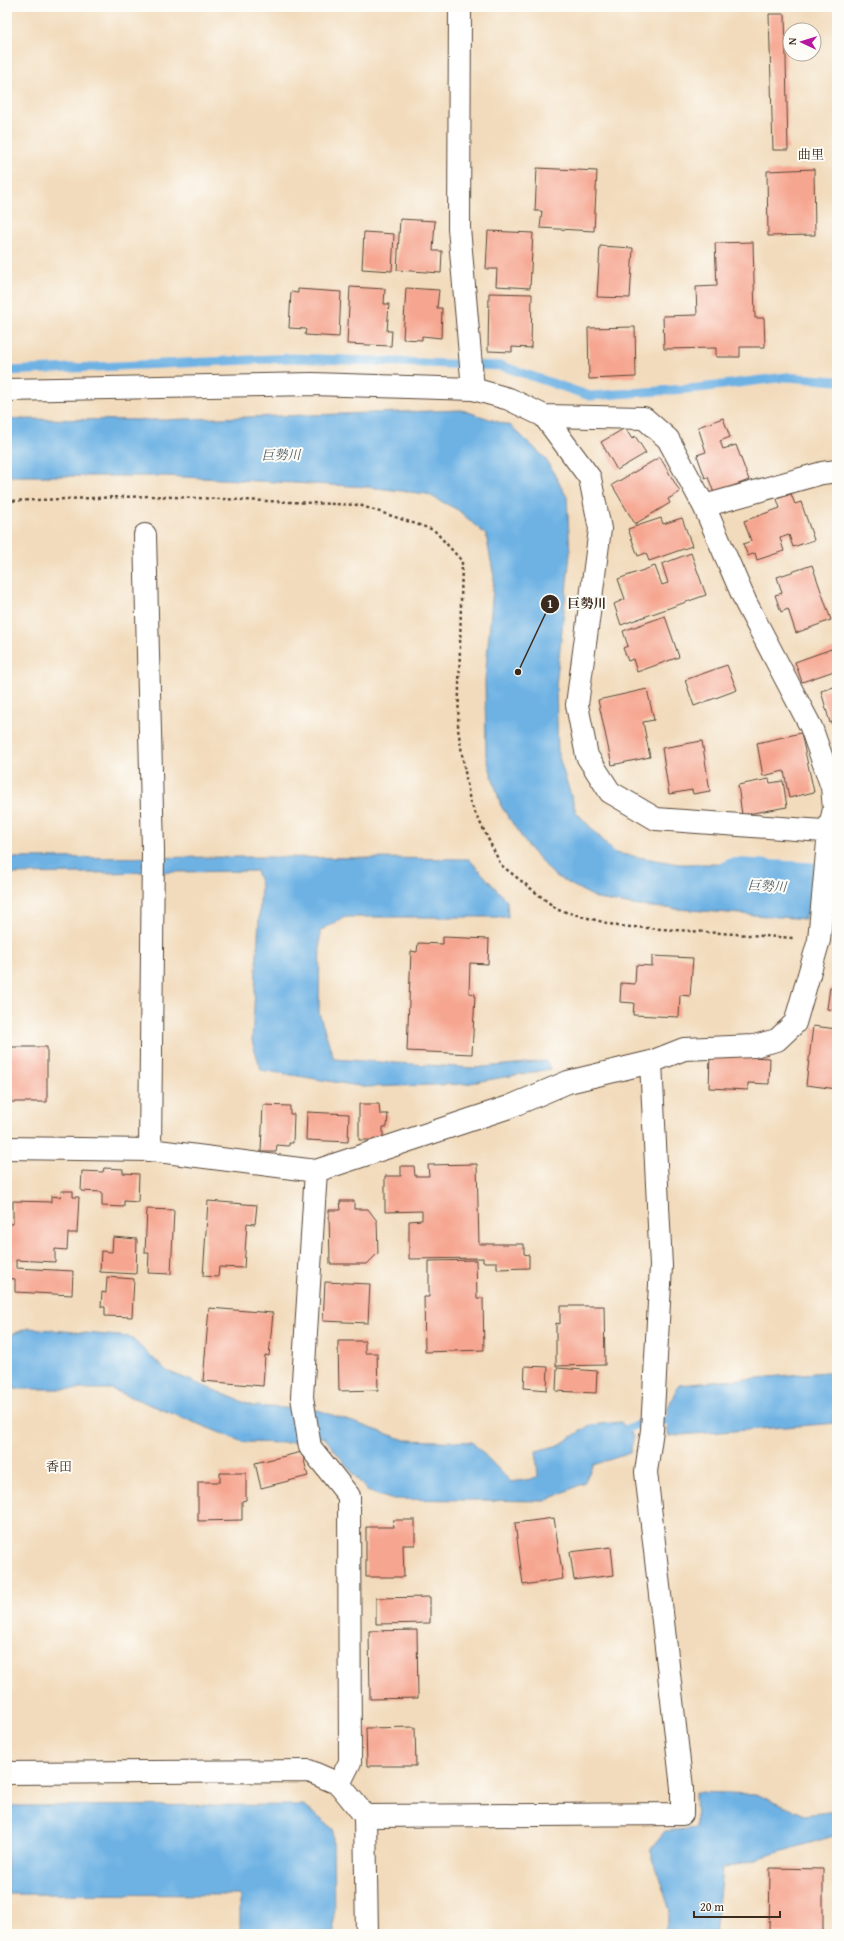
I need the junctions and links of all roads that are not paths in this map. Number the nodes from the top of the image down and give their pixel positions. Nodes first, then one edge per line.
1 (460, 7) edge
2 (471, 372) junction
3 (7, 390) edge
4 (544, 416) junction
5 (837, 471) edge
6 (704, 506) junction
7 (145, 535) dead end
8 (833, 831) edge
9 (651, 1062) junction
10 (7, 1148) edge
11 (150, 1150) junction
12 (316, 1171) junction
13 (7, 1773) edge
14 (338, 1784) junction
15 (365, 1816) junction
16 (367, 1934) edge

1 - 2 street
2 - 3 street
2 - 4 street
4 - 6 street
4 - 8 street
5 - 6 street
6 - 8 street
7 - 11 street
8 - 9 street
9 - 12 street
9 - 15 street
10 - 11 street
11 - 12 street
12 - 14 street
13 - 14 street
14 - 15 street
15 - 16 street

